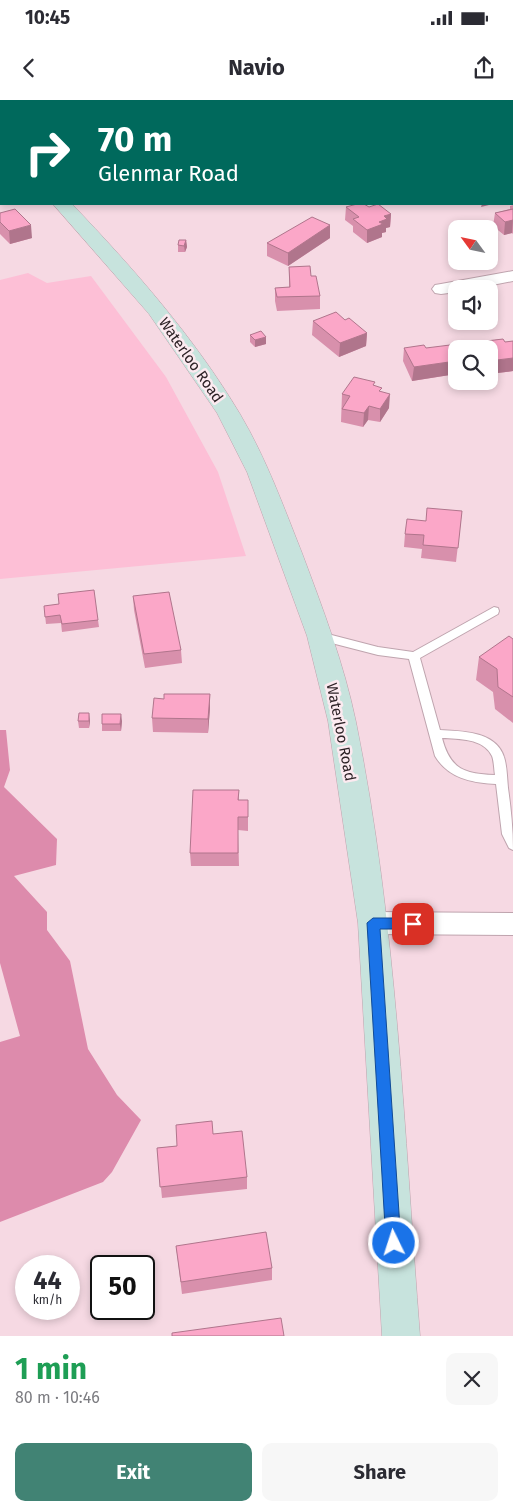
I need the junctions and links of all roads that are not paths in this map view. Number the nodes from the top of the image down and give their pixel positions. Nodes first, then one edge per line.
1 (63, 205) edge
2 (513, 276) edge
3 (441, 289) dead end
4 (494, 611) dead end
5 (320, 636) junction
6 (414, 656) junction
7 (435, 734) junction
8 (500, 780) junction
9 (513, 845) edge
10 (373, 923) junction
11 (513, 924) edge
12 (401, 1336) edge

1 - 5 main road, Waterloo Road
2 - 3 street
4 - 6 lane
5 - 6 lane
5 - 10 main road, Waterloo Road
6 - 7 lane
7 - 8 lane
7 - 8 lane
8 - 9 lane
10 - 11 street
10 - 12 main road, Waterloo Road

